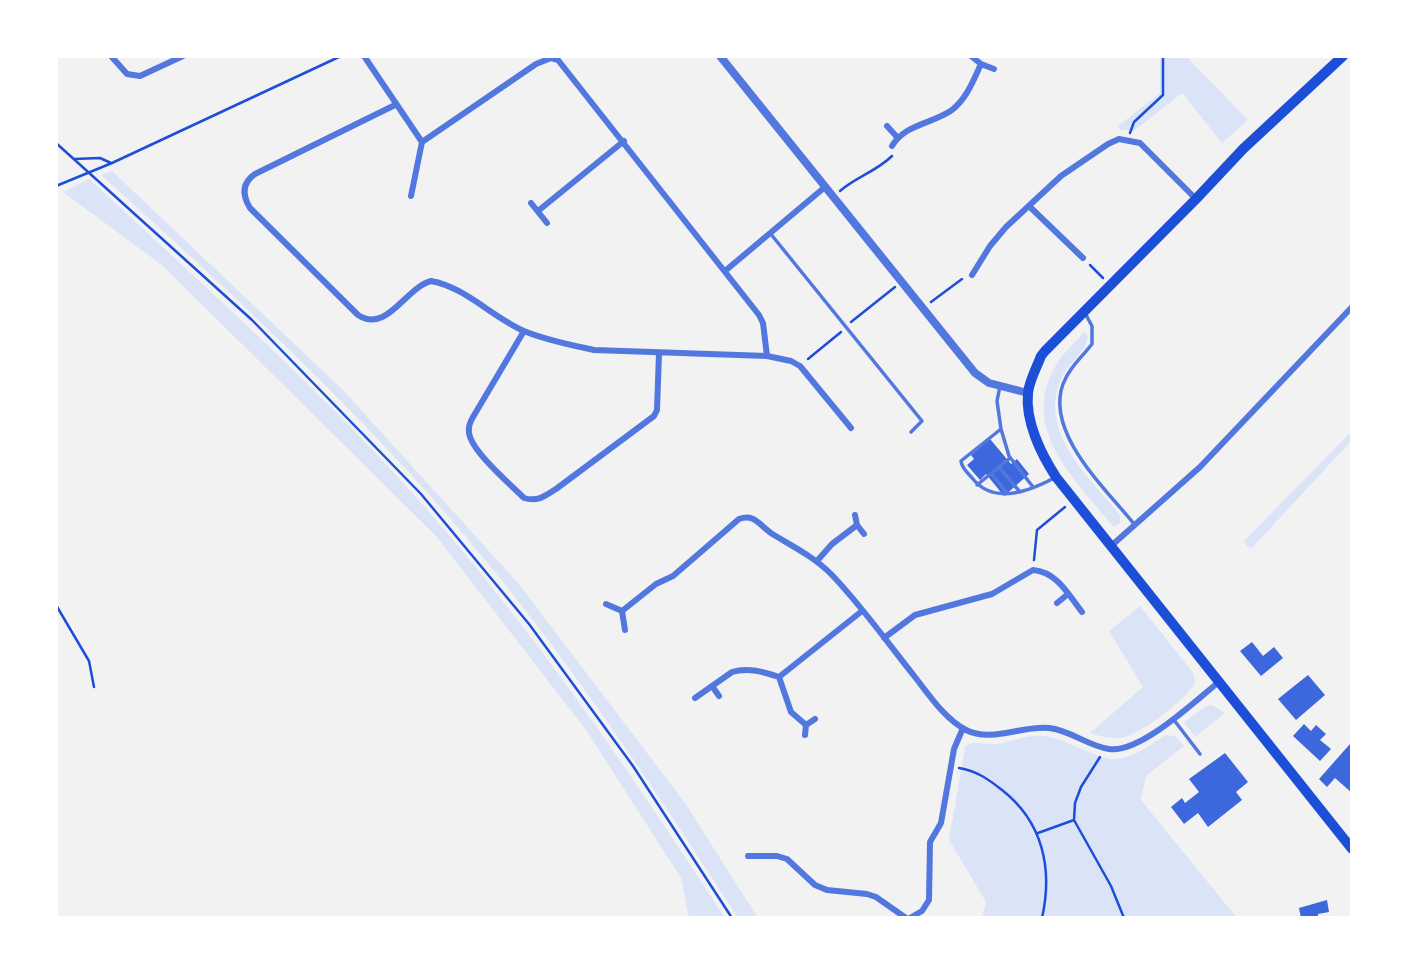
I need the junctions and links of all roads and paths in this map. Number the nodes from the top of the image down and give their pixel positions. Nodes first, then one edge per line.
1 (111, 56) edge
2 (183, 56) edge
3 (341, 56) edge
4 (364, 56) edge
5 (720, 56) edge
6 (971, 56) edge
7 (1163, 56) edge
8 (1343, 56) edge
9 (981, 64) junction
10 (994, 69) dead end
11 (395, 105) junction
12 (887, 126) dead end
13 (897, 137) junction
14 (1129, 139) junction
15 (624, 141) junction
16 (422, 142) junction
17 (56, 143) edge
18 (892, 146) joint
19 (74, 159) junction
20 (112, 163) junction
21 (58, 186) edge
22 (825, 187) junction
23 (411, 196) dead end
24 (833, 196) junction
25 (1196, 199) junction
26 (531, 203) dead end
27 (1029, 206) junction
28 (538, 211) junction
29 (547, 223) dead end
30 (770, 233) junction
31 (1068, 244) junction
32 (1062, 251) dead end
33 (973, 253) dead end
34 (982, 258) junction
35 (1083, 258) joint
36 (725, 271) junction
37 (972, 275) joint
38 (901, 282) junction
39 (1110, 284) junction
40 (1352, 307) edge
41 (923, 308) junction
42 (1084, 310) junction
43 (846, 327) junction
44 (524, 331) junction
45 (659, 353) junction
46 (767, 356) junction
47 (800, 366) junction
48 (1000, 386) junction
49 (1028, 393) junction
50 (851, 428) dead end
51 (1001, 429) junction
52 (911, 432) dead end
53 (1010, 458) junction
54 (999, 467) junction
55 (991, 473) junction
56 (1056, 477) junction
57 (977, 485) junction
58 (1033, 487) junction
59 (1020, 492) junction
60 (1009, 494) junction
61 (1073, 500) junction
62 (855, 515) dead end
63 (857, 525) junction
64 (1135, 526) junction
65 (864, 534) dead end
66 (1111, 547) junction
67 (817, 561) junction
68 (1032, 570) junction
69 (1068, 594) junction
70 (1057, 603) dead end
71 (606, 604) dead end
72 (56, 605) edge
73 (622, 611) junction
74 (862, 611) junction
75 (1082, 612) dead end
76 (625, 629) dead end
77 (884, 638) junction
78 (779, 677) junction
79 (1220, 681) junction
80 (712, 686) junction
81 (94, 687) dead end
82 (719, 696) dead end
83 (695, 698) dead end
84 (1172, 718) junction
85 (815, 719) dead end
86 (806, 725) junction
87 (963, 728) junction
88 (805, 735) dead end
89 (1106, 748) junction
90 (1200, 754) dead end
91 (951, 766) junction
92 (1074, 820) junction
93 (1038, 833) junction
94 (771, 845) dead end
95 (1352, 849) edge
96 (748, 856) dead end
97 (770, 856) junction
98 (733, 918) edge
99 (908, 918) edge
100 (1042, 918) edge
101 (1124, 918) edge

1 - 2 street
3 - 20 path
4 - 11 street
5 - 22 street
6 - 9 street
7 - 14 path
8 - 25 main road
9 - 10 street
9 - 13 street
11 - 16 street
11 - 44 street
12 - 13 street
13 - 18 street
14 - 25 street
14 - 27 street
15 - 16 street
15 - 28 street
15 - 36 street
16 - 23 street
17 - 19 path
18 - 24 path
19 - 20 path
19 - 98 path
20 - 21 path
22 - 24 street
22 - 30 street
24 - 38 street
25 - 39 main road
26 - 28 street
27 - 31 street
27 - 34 street
28 - 29 street
30 - 36 street
30 - 43 lane
31 - 32 street
31 - 35 street
33 - 34 street
34 - 37 street
35 - 39 path
36 - 46 street
37 - 41 path
38 - 41 street
38 - 43 path
39 - 42 main road
40 - 64 street
41 - 48 street
42 - 49 main road
42 - 64 lane
43 - 47 path
43 - 52 lane
44 - 45 street
44 - 45 street
45 - 46 street
46 - 47 street
47 - 50 street
48 - 49 street
48 - 51 lane
49 - 56 main road
51 - 53 lane
51 - 57 lane
53 - 54 lane
53 - 58 lane
54 - 55 lane
54 - 59 lane
55 - 57 lane
55 - 60 lane
56 - 58 lane
56 - 61 main road
57 - 60 lane
58 - 59 lane
59 - 60 lane
61 - 66 main road
61 - 68 path
62 - 63 street
63 - 65 street
63 - 67 street
64 - 66 street
66 - 79 main road
67 - 73 street
67 - 74 street
68 - 69 street
68 - 77 street
69 - 70 street
69 - 75 street
71 - 73 street
72 - 81 path
73 - 76 street
74 - 77 street
74 - 78 street
77 - 87 street
78 - 80 street
78 - 86 street
79 - 84 street
79 - 95 main road
80 - 82 street
80 - 83 street
84 - 89 street
84 - 90 lane
85 - 86 street
86 - 88 street
87 - 89 street
87 - 91 street
89 - 92 path
91 - 93 path
91 - 99 street
92 - 93 path
92 - 101 path
93 - 100 path
94 - 97 street
96 - 97 street
97 - 99 street

